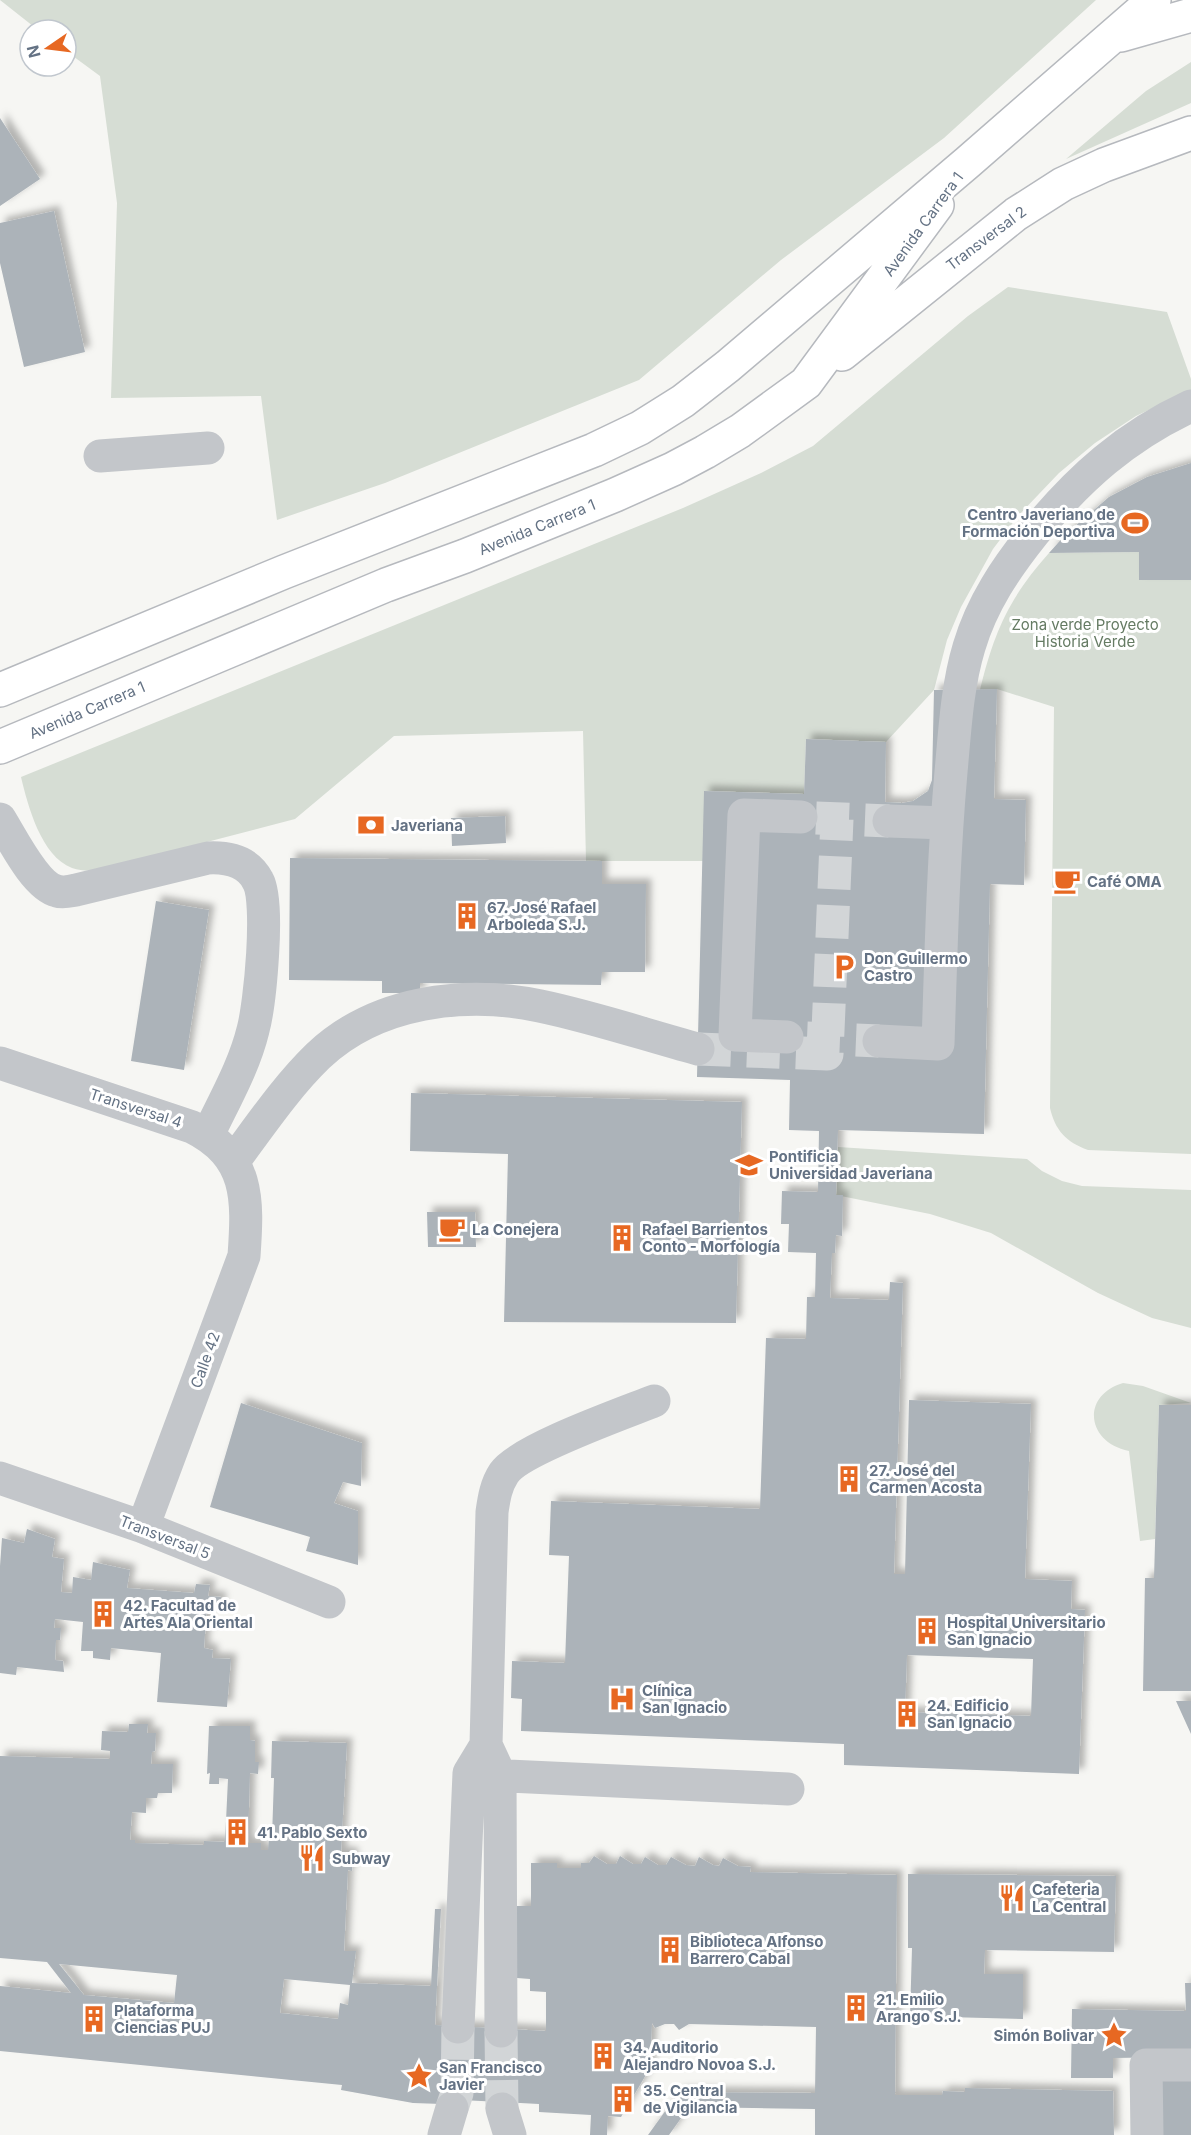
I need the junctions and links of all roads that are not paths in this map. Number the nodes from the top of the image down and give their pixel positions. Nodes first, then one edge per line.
1 (1154, 0) edge
2 (1191, 15) edge
3 (1111, 38) junction
4 (1191, 133) edge
5 (968, 162) junction
6 (806, 384) junction
7 (1191, 406) edge
8 (208, 448) dead end
9 (100, 456) dead end
10 (0, 690) edge
11 (0, 747) edge
12 (801, 817) tunnel mouth
13 (0, 819) edge
14 (889, 820) tunnel mouth
15 (946, 823) junction
16 (787, 1037) tunnel mouth
17 (879, 1041) tunnel mouth
18 (698, 1049) tunnel mouth
19 (0, 1063) edge
20 (208, 1135) junction
21 (239, 1175) junction
22 (654, 1401) dead end
23 (0, 1478) edge
24 (143, 1527) junction
25 (329, 1602) dead end
26 (486, 1745) junction
27 (508, 1776) dead end
28 (788, 1789) dead end
29 (458, 2027) tunnel mouth
30 (501, 2031) tunnel mouth
31 (1191, 2065) edge
32 (1147, 2135) edge

1 - 3 main road, Avenida Carrera 1
2 - 3 main road
3 - 5 main road, Avenida Carrera 1
4 - 6 main road, Transversal 2
5 - 6 main road, Avenida Carrera 1
5 - 10 main road, Avenida Carrera 1
6 - 11 main road, Avenida Carrera 1
7 - 15 street
8 - 9 street
12 - 16 street
13 - 20 street
14 - 15 street
15 - 17 street
18 - 21 street
19 - 20 street, Transversal 4
20 - 21 street, Transversal 4
21 - 24 street, Calle 42
22 - 26 street
23 - 24 street, Transversal 5
24 - 25 street, Transversal 5
26 - 29 street
26 - 30 street
27 - 28 street
31 - 32 street

